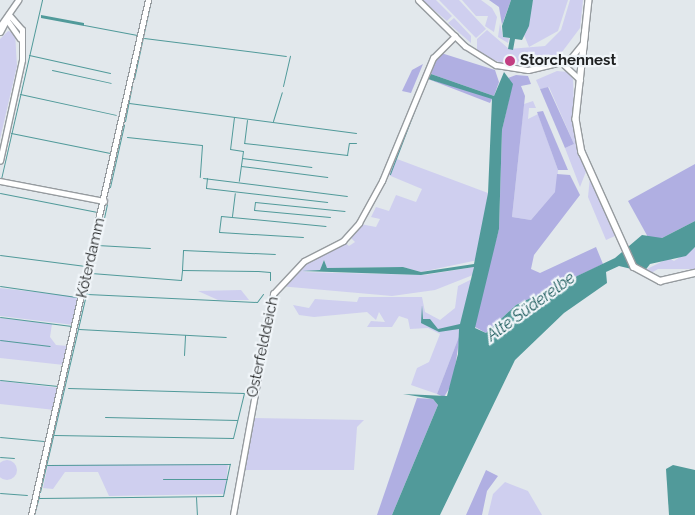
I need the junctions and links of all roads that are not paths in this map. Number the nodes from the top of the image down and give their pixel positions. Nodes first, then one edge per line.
1 (18, 0) edge
2 (148, 0) edge
3 (418, 0) edge
4 (589, 0) edge
5 (10, 15) junction
6 (8, 22) junction
7 (0, 26) edge
8 (586, 29) junction
9 (0, 32) edge
10 (455, 36) junction
11 (22, 44) junction
12 (581, 45) junction
13 (564, 63) junction
14 (582, 63) junction
15 (580, 80) junction
16 (0, 161) edge
17 (1, 181) edge
18 (104, 201) junction
19 (695, 273) edge
20 (30, 515) edge
21 (233, 515) edge

1 - 5 street
2 - 18 street, Köterdamm
3 - 10 street
4 - 8 main road
5 - 6 street
5 - 7 street
5 - 11 street
6 - 9 street
6 - 11 street
8 - 12 main road
8 - 14 main road
10 - 13 street
10 - 21 street, Osterfelddeich
11 - 16 street
12 - 13 street
12 - 14 main road
13 - 14 street
13 - 15 street
14 - 15 main road
15 - 19 main road
17 - 18 street
18 - 20 street, Köterdamm

